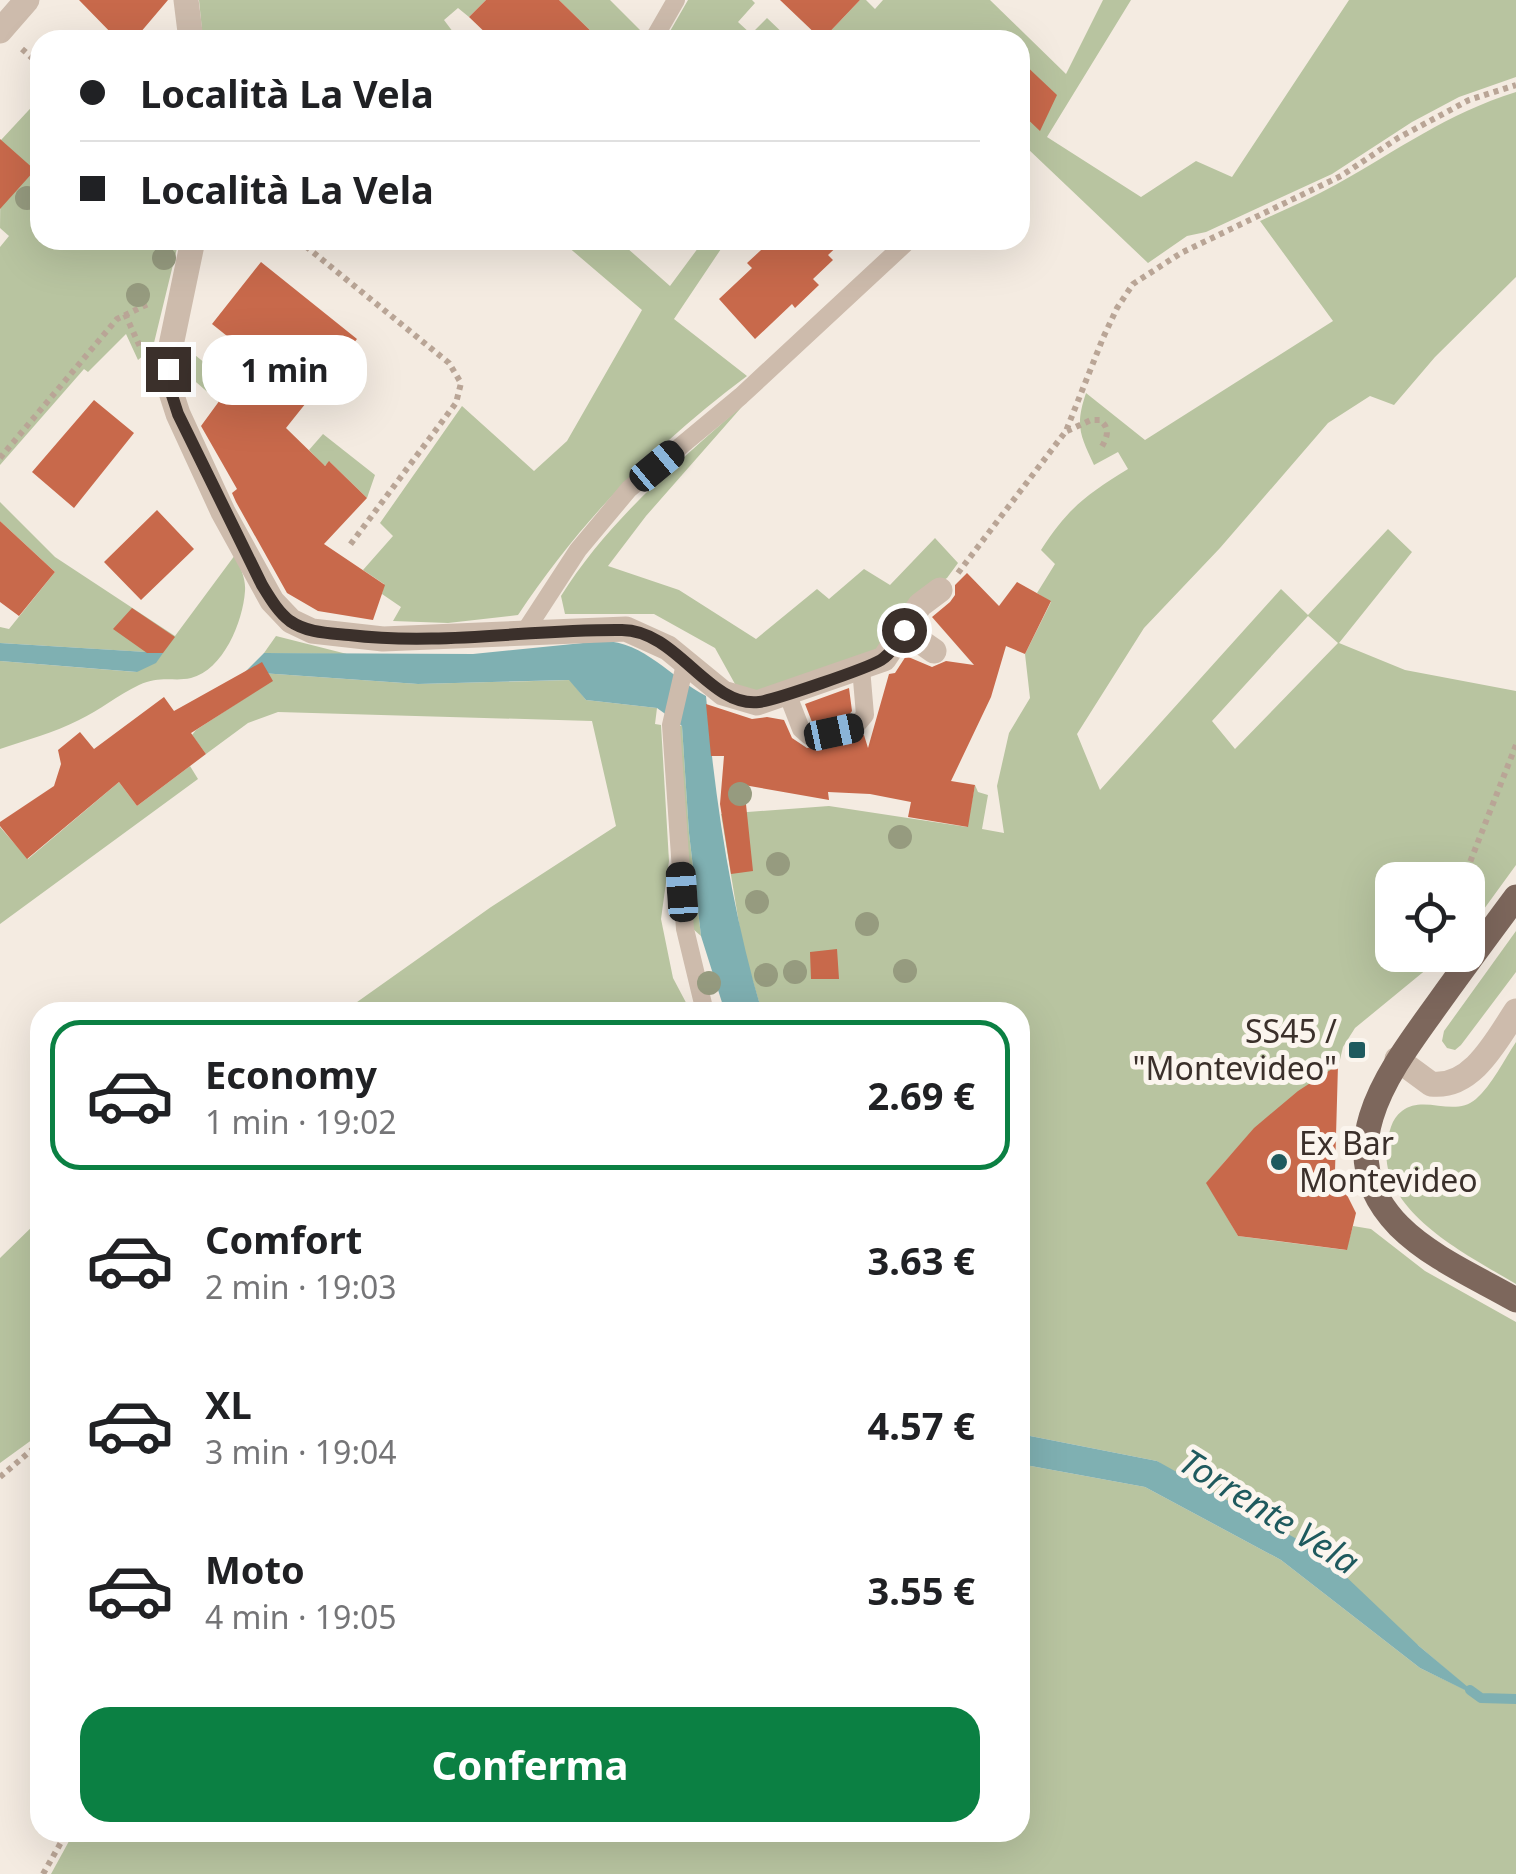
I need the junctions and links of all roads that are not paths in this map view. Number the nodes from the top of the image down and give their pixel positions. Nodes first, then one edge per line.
1 (27, 0) edge
2 (186, 0) edge
3 (676, 0) edge
4 (190, 30) edge
5 (659, 30) edge
6 (0, 31) edge
7 (191, 250) edge
8 (897, 250) edge
9 (940, 590) road end
10 (904, 630) junction
11 (522, 636) junction
12 (934, 651) dead end
13 (861, 668) junction
14 (683, 670) junction
15 (787, 693) junction
16 (1516, 897) edge
17 (703, 1002) edge
18 (1516, 1012) edge
19 (1396, 1059) junction
20 (1516, 1300) edge

1 - 6 street
2 - 4 street
3 - 5 lane
7 - 11 street
8 - 11 lane
9 - 10 street
10 - 12 street
10 - 13 street
11 - 14 street
13 - 15 street
13 - 15 lane
14 - 15 street
14 - 17 lane
16 - 19 main road
18 - 19 street
19 - 20 main road

